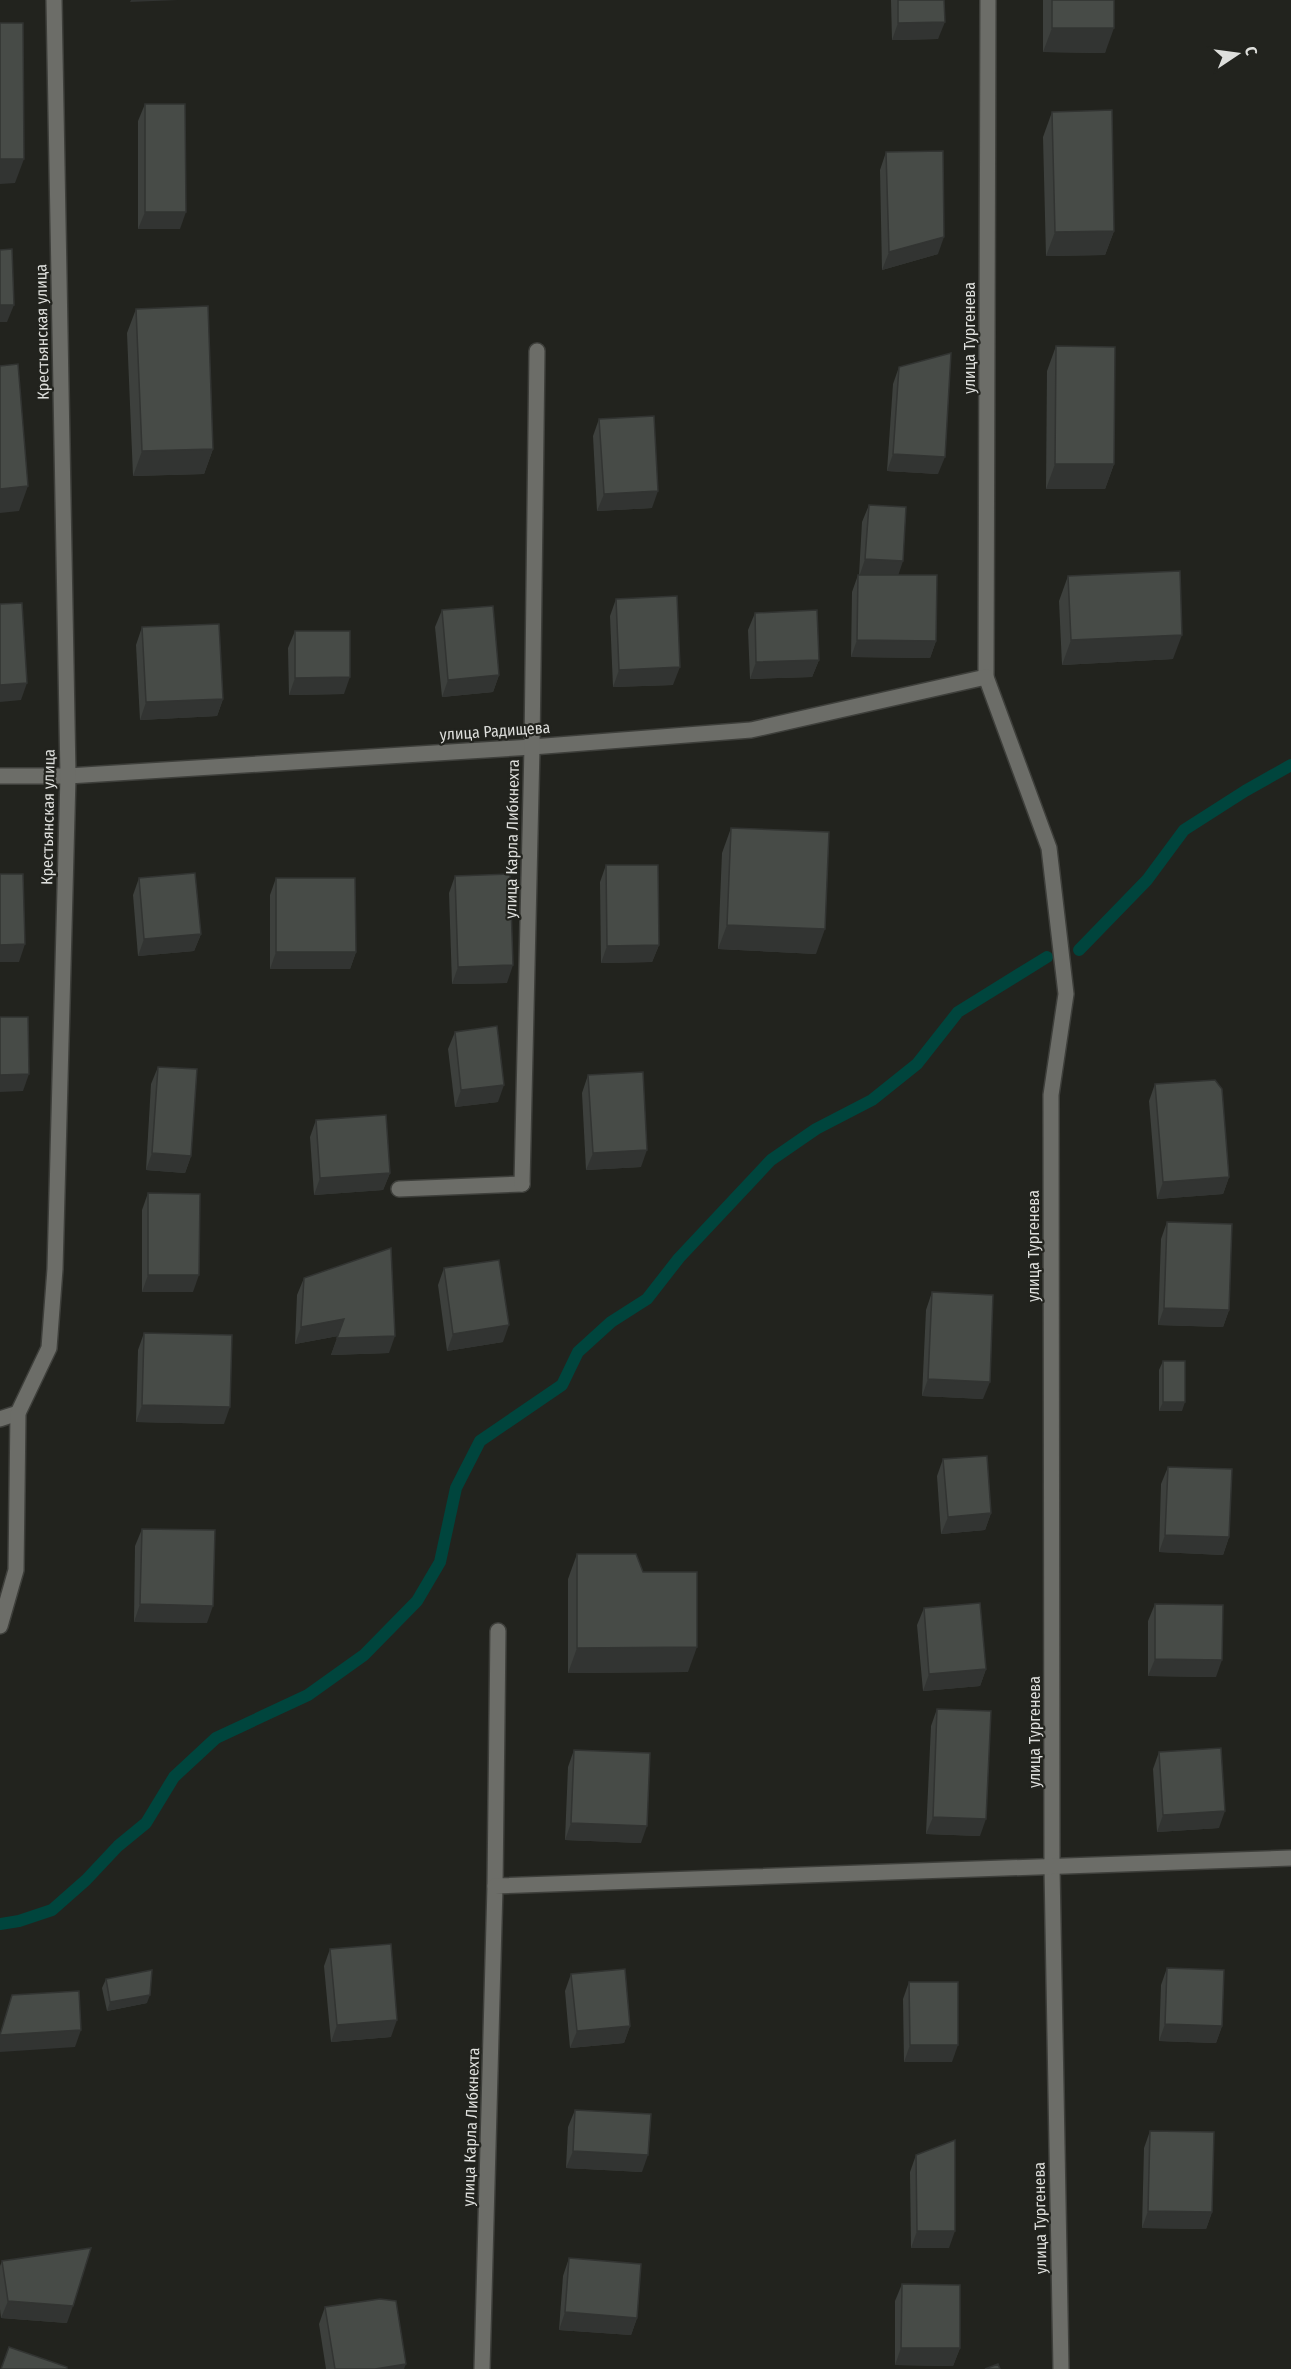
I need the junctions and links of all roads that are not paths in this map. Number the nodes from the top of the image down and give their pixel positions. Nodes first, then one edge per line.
1 (54, 0) edge
2 (988, 0) edge
3 (537, 351) dead end
4 (986, 677) junction
5 (532, 747) junction
6 (0, 776) edge
7 (68, 776) junction
8 (399, 1189) dead end
9 (18, 1413) junction
10 (0, 1419) edge
11 (0, 1626) edge
12 (498, 1631) dead end
13 (1291, 1858) edge
14 (1052, 1868) junction
15 (495, 1886) junction
16 (482, 2369) edge
17 (1061, 2369) edge

1 - 7 street, Крестьянская улица
2 - 4 street, улица Тургенева
3 - 5 street, улица Карла Либкнехта
4 - 5 street, улица Радищева
4 - 14 street, улица Тургенева
5 - 7 street, улица Радищева
5 - 8 street, улица Карла Либкнехта
6 - 7 street, улица Радищева
7 - 9 street, Крестьянская улица
9 - 10 street
9 - 11 street, Крестьянская улица
12 - 15 street, улица Карла Либкнехта
13 - 14 street
14 - 15 street
14 - 17 street, улица Тургенева
15 - 16 street, улица Карла Либкнехта

